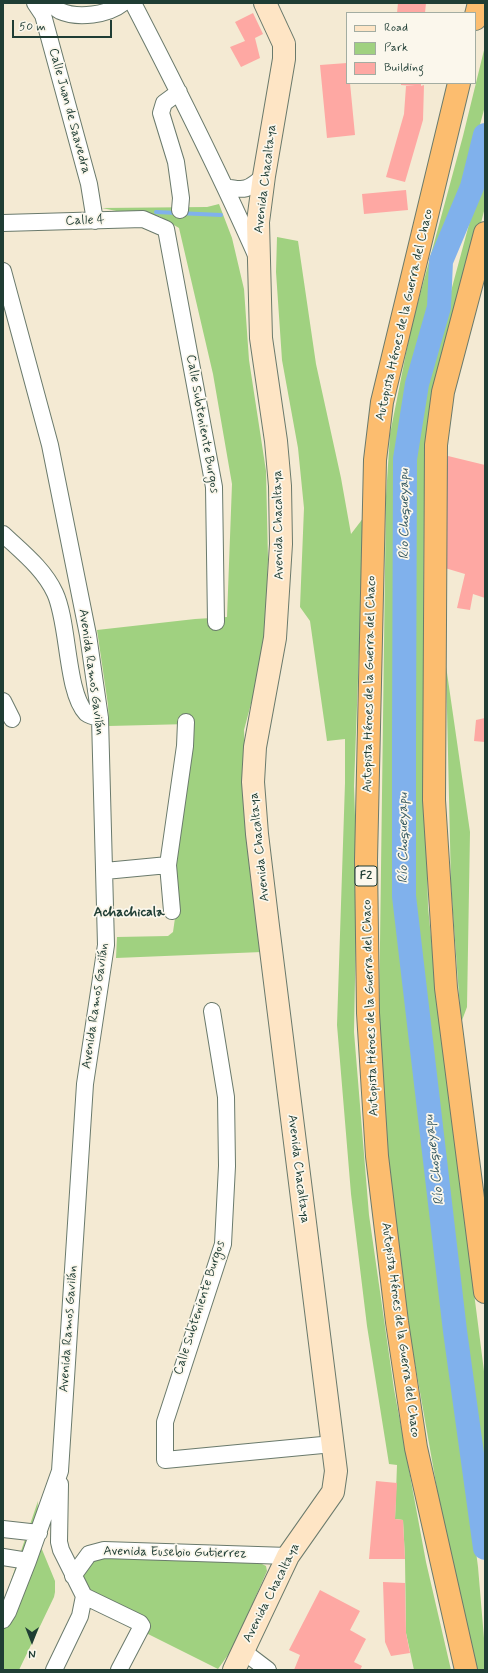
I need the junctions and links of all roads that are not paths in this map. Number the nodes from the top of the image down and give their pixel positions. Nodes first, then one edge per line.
1 (35, 3) edge
2 (50, 3) edge
3 (124, 3) edge
4 (133, 3) edge
5 (265, 3) edge
6 (479, 3) edge
7 (476, 15) edge
8 (459, 84) edge
9 (179, 92) junction
10 (264, 176) junction
11 (225, 187) junction
12 (180, 210) dead end
13 (95, 221) junction
14 (3, 223) edge
15 (166, 228) joint
16 (485, 233) edge
17 (259, 262) junction
18 (3, 271) edge
19 (3, 534) edge
20 (216, 622) dead end
21 (3, 701) edge
22 (100, 718) junction
23 (12, 719) dead end
24 (186, 722) dead end
25 (168, 865) junction
26 (105, 871) junction
27 (172, 911) dead end
28 (212, 1011) dead end
29 (485, 1292) edge
30 (333, 1444) junction
31 (60, 1471) junction
32 (3, 1529) edge
33 (39, 1533) junction
34 (288, 1556) junction
35 (3, 1557) edge
36 (28, 1561) junction
37 (73, 1576) junction
38 (84, 1596) junction
39 (3, 1620) edge
40 (243, 1651) junction
41 (54, 1670) edge
42 (119, 1670) edge
43 (234, 1670) edge
44 (268, 1670) edge
45 (466, 1670) edge

1 - 13 street, Calle Juan de Saavedra
2 - 3 street
4 - 9 street
5 - 10 street, Avenida Chacaltaya
6 - 7 highway
8 - 45 highway, Autopista Héroes de la Guerra del Chaco / F2
9 - 11 street
9 - 12 street
10 - 11 street
10 - 17 street, Avenida Chacaltaya
11 - 17 street
13 - 14 street, Calle 4
13 - 15 street, Calle 4
15 - 20 street, Calle Subteniente Burgos
16 - 29 highway
17 - 30 street, Avenida Chacaltaya
18 - 22 street, Avenida Ramos Gavilán
19 - 22 street
21 - 23 street
22 - 26 street, Avenida Ramos Gavilán
24 - 25 street
25 - 26 street
25 - 27 street
26 - 31 street, Avenida Ramos Gavilán
28 - 30 street, Calle Subteniente Burgos
30 - 34 street, Avenida Chacaltaya
31 - 33 street, Avenida Ramos Gavilán
31 - 37 street
32 - 33 street
33 - 36 street, Avenida Ramos Gavilán
34 - 37 street, Avenida Eusebio Gutierrez
34 - 40 street, Avenida Chacaltaya
35 - 36 street
36 - 39 street, Avenida Ramos Gavilán
37 - 38 street
38 - 41 street
38 - 42 street
40 - 43 street, Avenida Chacaltaya
40 - 44 street

